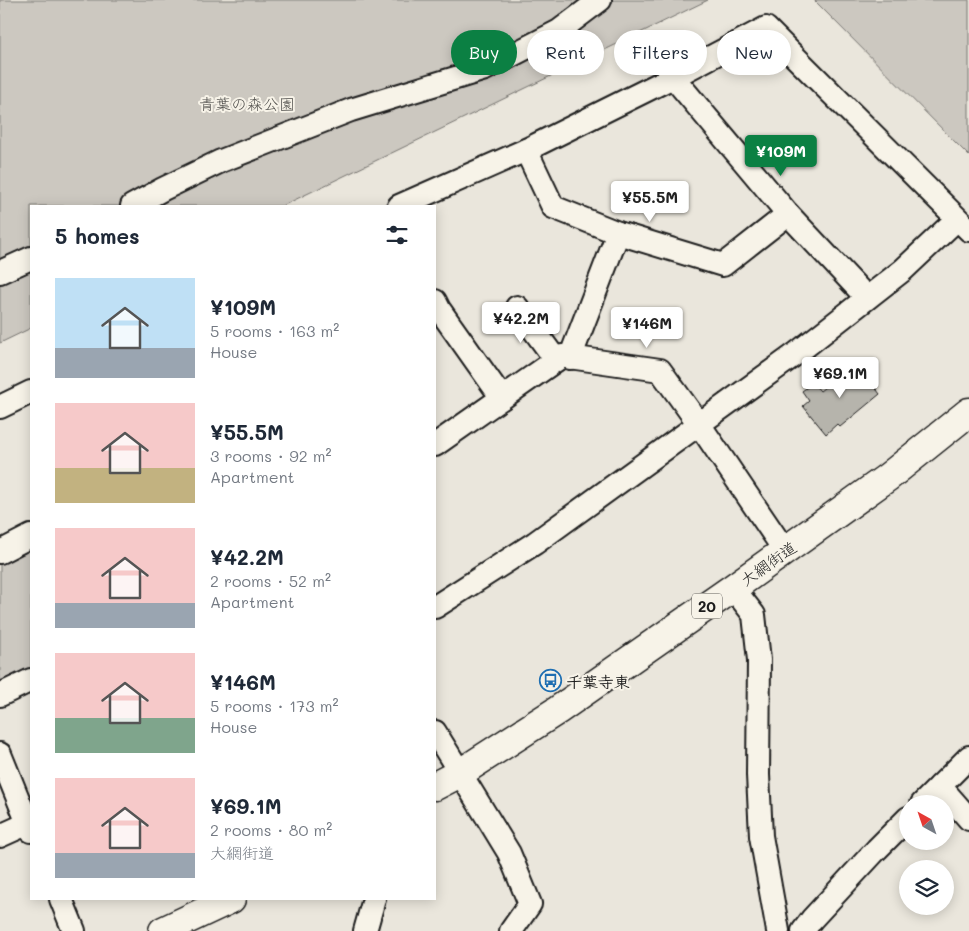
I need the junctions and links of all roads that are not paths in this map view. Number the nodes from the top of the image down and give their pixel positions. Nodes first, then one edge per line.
1 (600, 0) edge
2 (673, 76) junction
3 (526, 150) junction
4 (134, 205) edge
5 (401, 205) edge
6 (788, 214) junction
7 (963, 225) edge
8 (618, 233) junction
9 (30, 258) edge
10 (0, 272) edge
11 (866, 298) junction
12 (436, 307) edge
13 (517, 307) dead end
14 (563, 359) junction
15 (30, 392) edge
16 (502, 398) junction
17 (0, 407) edge
18 (969, 412) edge
19 (699, 424) junction
20 (436, 444) edge
21 (30, 537) edge
22 (0, 552) edge
23 (785, 552) junction
24 (733, 588) junction
25 (436, 606) edge
26 (30, 680) edge
27 (0, 695) edge
28 (436, 734) edge
29 (0, 754) edge
30 (969, 757) edge
31 (460, 773) junction
32 (436, 785) edge
33 (940, 786) junction
34 (931, 795) edge
35 (969, 819) edge
36 (30, 825) edge
37 (899, 827) edge
38 (0, 836) edge
39 (229, 900) edge
40 (374, 900) edge
41 (63, 903) edge
42 (814, 927) edge
43 (74, 931) edge
44 (164, 931) edge
45 (365, 931) edge
46 (511, 931) edge
47 (778, 931) edge

1 - 4 street
2 - 3 street
2 - 6 street
2 - 7 street
3 - 5 street
3 - 8 street
6 - 8 street
6 - 11 street
7 - 11 street
8 - 14 street
9 - 10 street
11 - 19 street
12 - 16 street
13 - 14 street
14 - 16 street
14 - 19 street
15 - 17 street
16 - 20 street
18 - 23 main road, 大網街道 / 20
19 - 23 street
19 - 25 street
21 - 22 street
23 - 24 main road, 大網街道 / 20
24 - 31 main road, 大網街道 / 20
24 - 47 street
26 - 27 street
28 - 31 street
29 - 36 street
30 - 33 street
31 - 32 main road, 大網街道 / 20
31 - 46 street
33 - 34 street
33 - 35 street
36 - 38 street
37 - 42 street
39 - 44 main road
40 - 45 street
41 - 43 street

